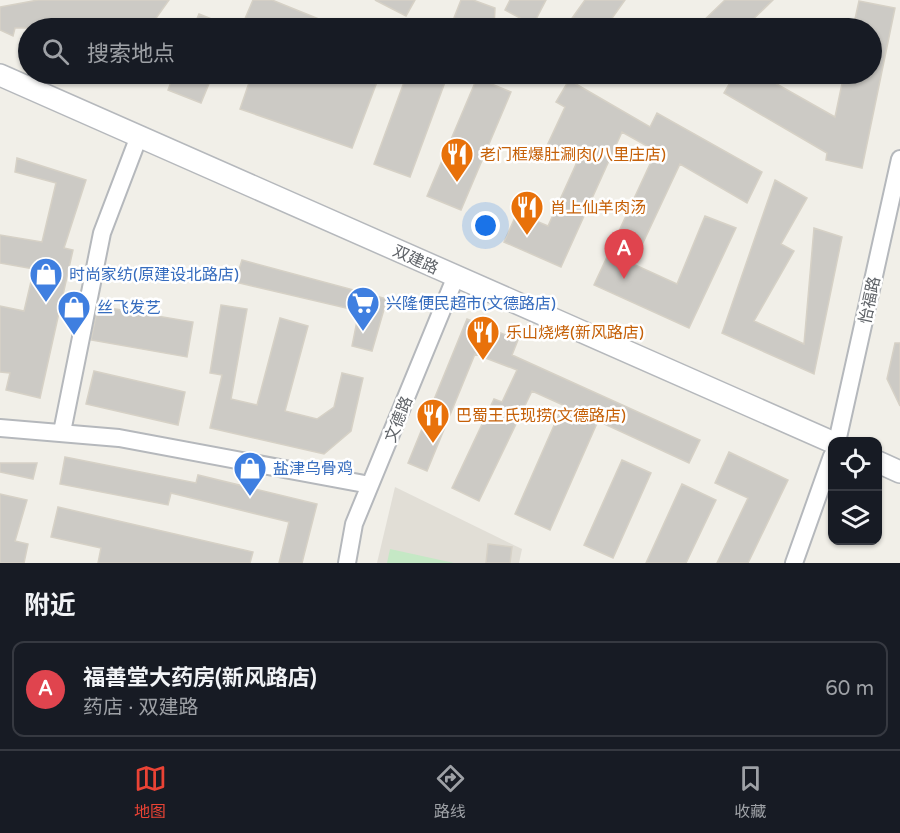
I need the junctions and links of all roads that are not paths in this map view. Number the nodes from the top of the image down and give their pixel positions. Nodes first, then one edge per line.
1 (0, 75) edge
2 (18, 83) edge
3 (21, 84) edge
4 (139, 136) junction
5 (900, 159) edge
6 (456, 276) junction
7 (0, 428) edge
8 (62, 432) junction
9 (838, 437) edge
10 (828, 440) edge
11 (882, 464) edge
12 (828, 467) edge
13 (900, 471) edge
14 (370, 485) junction
15 (347, 563) edge
16 (794, 563) edge

1 - 2 street, 双建路
3 - 4 street, 双建路
4 - 6 street, 双建路
4 - 8 street
5 - 9 street, 怡福路
6 - 10 street, 双建路
6 - 14 street, 文德路
7 - 8 street
8 - 14 street
11 - 13 street
12 - 16 street
14 - 15 street, 文德路

